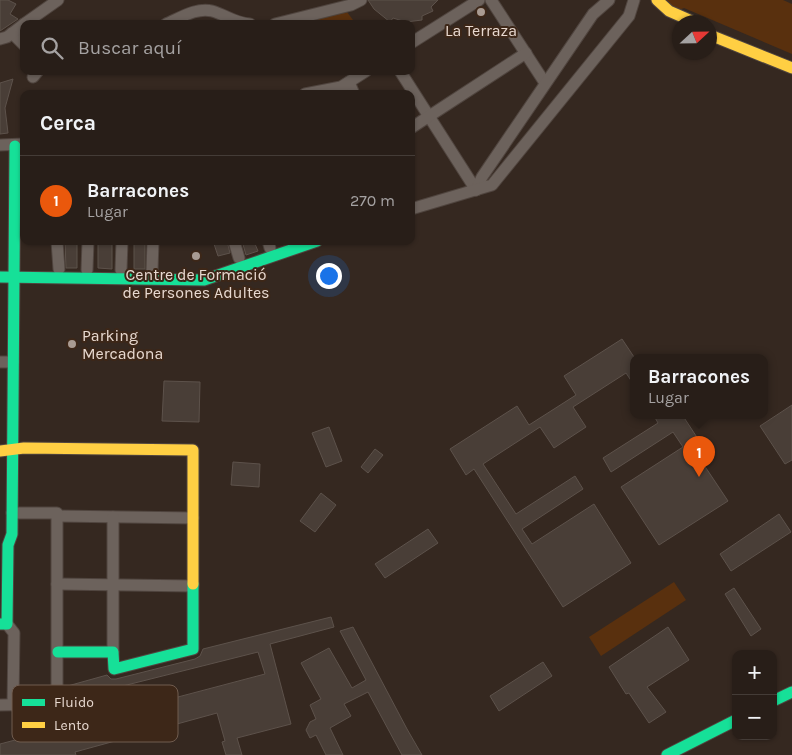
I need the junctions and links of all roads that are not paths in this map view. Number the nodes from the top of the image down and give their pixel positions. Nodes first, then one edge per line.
1 (58, 0) edge
2 (361, 0) edge
3 (478, 0) edge
4 (491, 0) edge
5 (609, 0) edge
6 (634, 0) edge
7 (649, 0) edge
8 (657, 0) edge
9 (675, 15) edge
10 (672, 19) edge
11 (30, 20) edge
12 (176, 20) edge
13 (230, 20) edge
14 (290, 20) edge
15 (20, 27) edge
16 (717, 32) edge
17 (12, 33) junction
18 (717, 37) edge
19 (0, 39) edge
20 (415, 40) edge
21 (20, 41) edge
22 (526, 54) junction
23 (792, 62) edge
24 (792, 68) edge
25 (360, 75) edge
26 (403, 75) edge
27 (349, 82) junction
28 (544, 83) junction
29 (325, 90) edge
30 (352, 90) edge
31 (412, 90) edge
32 (415, 94) edge
33 (429, 116) junction
34 (415, 125) edge
35 (19, 145) edge
36 (0, 146) edge
37 (476, 190) junction
38 (415, 209) edge
39 (57, 245) edge
40 (88, 245) edge
41 (122, 245) edge
42 (153, 245) edge
43 (235, 245) edge
44 (305, 245) edge
45 (240, 258) dead end
46 (59, 269) dead end
47 (87, 270) dead end
48 (121, 270) dead end
49 (152, 271) dead end
50 (0, 277) edge
51 (14, 278) junction
52 (0, 362) edge
53 (13, 362) junction
54 (0, 450) edge
55 (12, 450) junction
56 (12, 513) junction
57 (57, 515) junction
58 (113, 517) junction
59 (193, 518) junction
60 (4, 545) edge
61 (57, 584) junction
62 (113, 585) junction
63 (193, 586) junction
64 (3, 624) edge
65 (58, 652) junction
66 (113, 652) junction
67 (13, 685) edge
68 (57, 685) edge
69 (792, 692) edge
70 (777, 700) edge
71 (732, 722) edge
72 (667, 755) edge

1 - 11 street
2 - 14 street
3 - 20 street
4 - 22 street
5 - 28 street
6 - 37 street
7 - 10 street
8 - 9 street
12 - 13 street
15 - 17 street
16 - 23 street
17 - 19 street
17 - 21 street
18 - 24 street
22 - 28 street
22 - 33 street
25 - 27 street
26 - 31 street
27 - 29 street
27 - 30 street
28 - 37 street
32 - 33 street
33 - 34 street
33 - 37 street
35 - 36 street
35 - 51 street
37 - 38 street
39 - 46 street
40 - 47 street
41 - 48 street
42 - 49 street
43 - 45 street
44 - 51 street
50 - 51 street
51 - 53 street
52 - 53 street
53 - 55 street
54 - 55 street
55 - 56 street
55 - 59 street
56 - 57 street
56 - 60 street
57 - 58 street
57 - 61 street
58 - 59 street
58 - 62 street
59 - 63 street
60 - 64 street
61 - 62 street
61 - 65 street
62 - 63 street
62 - 66 street
63 - 66 street
64 - 67 street
65 - 66 street
65 - 68 street
69 - 70 street
71 - 72 street

